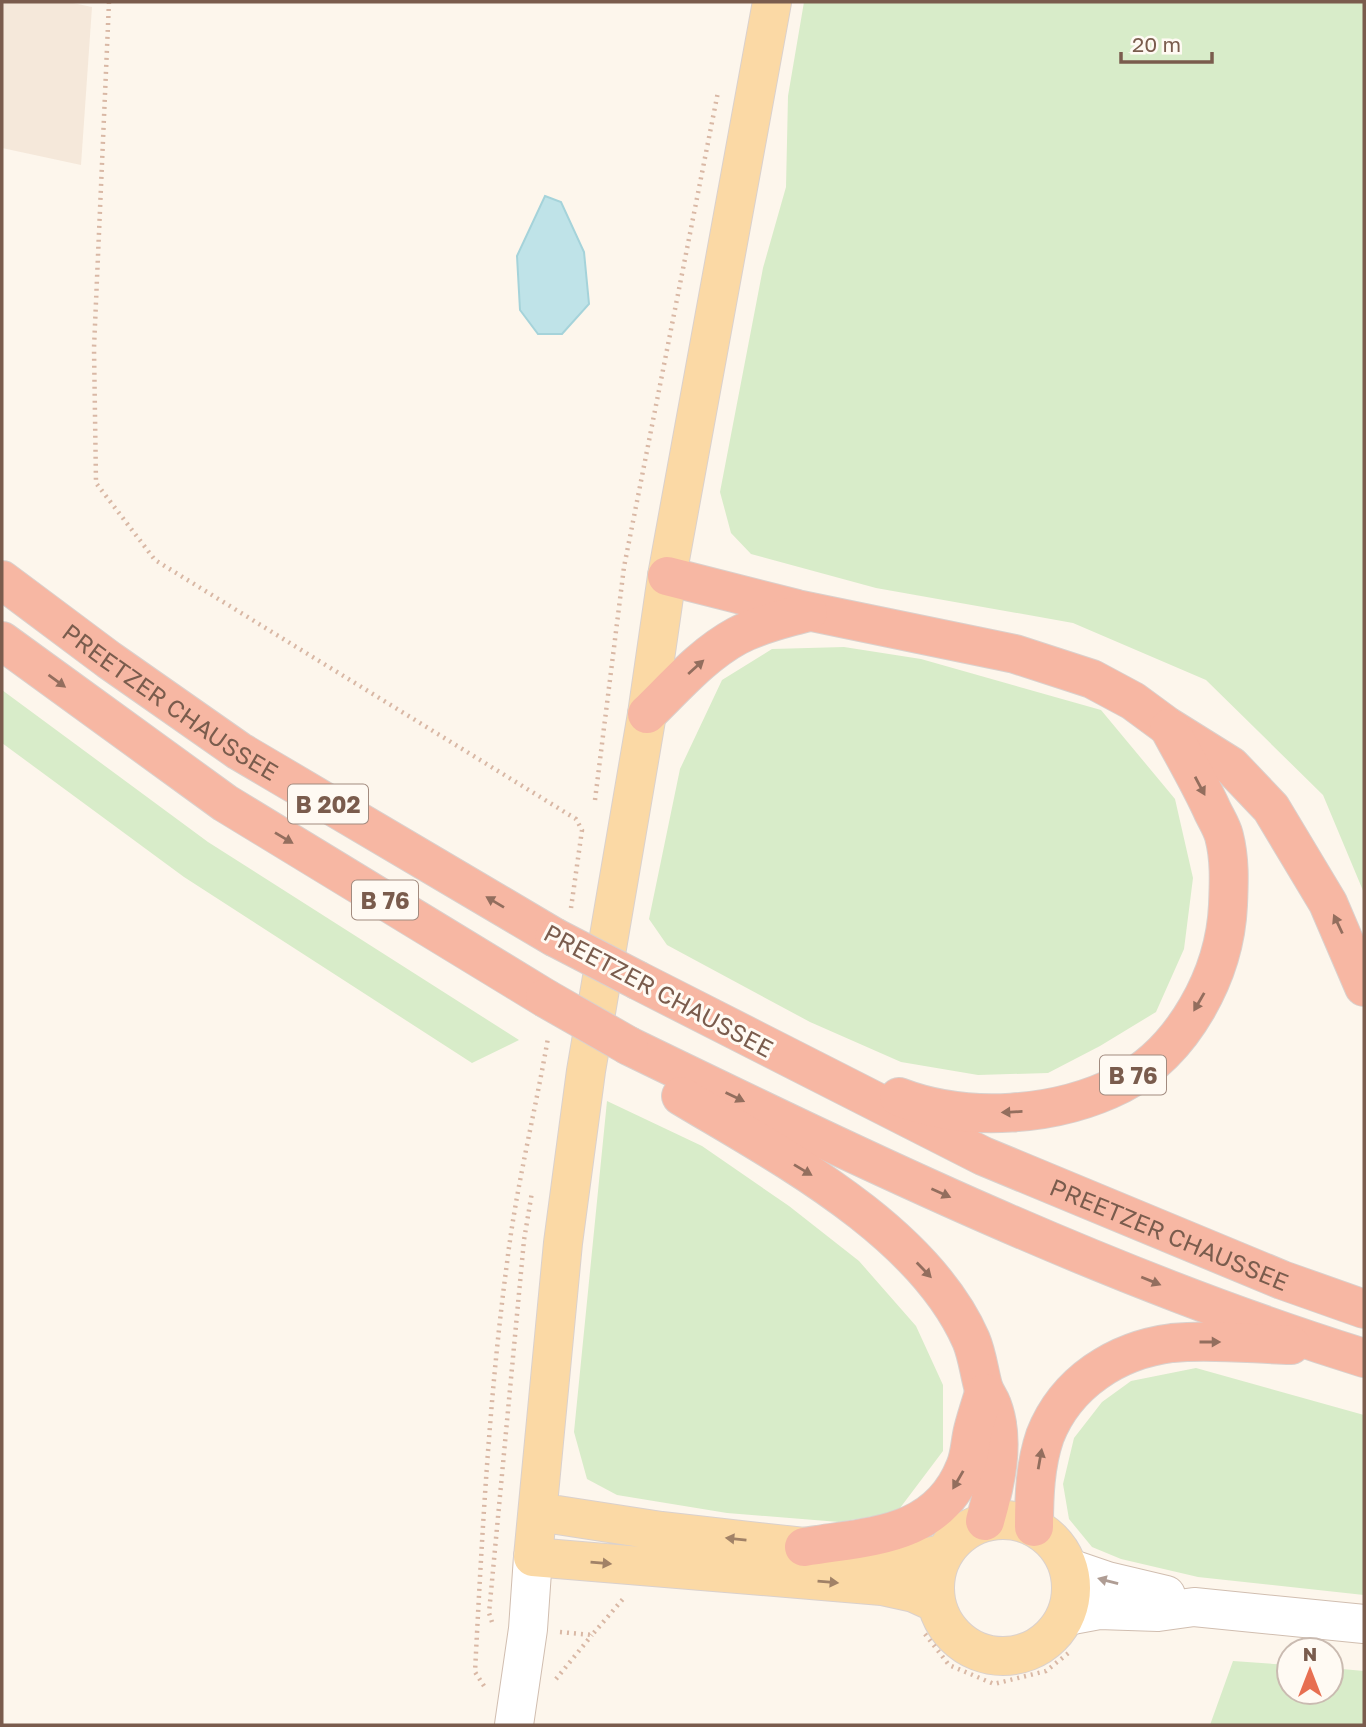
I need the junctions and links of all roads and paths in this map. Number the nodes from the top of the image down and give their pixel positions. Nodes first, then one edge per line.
1 (108, 2) edge
2 (772, 2) edge
3 (719, 83) dead end
4 (667, 576) junction
5 (2, 580) edge
6 (810, 611) junction
7 (2, 641) edge
8 (647, 714) junction
9 (1167, 726) junction
10 (594, 808) dead end
11 (575, 887) junction
12 (583, 888) dead end
13 (562, 925) junction
14 (1364, 987) edge
15 (549, 1036) dead end
16 (758, 1042) junction
17 (629, 1046) junction
18 (1364, 1309) edge
19 (1328, 1347) junction
20 (1364, 1359) edge
21 (984, 1391) junction
22 (538, 1511) junction
23 (985, 1521) junction
24 (1034, 1527) junction
25 (804, 1547) junction
26 (943, 1554) junction
27 (533, 1557) junction
28 (1069, 1568) junction
29 (624, 1597) dead end
30 (1194, 1607) junction
31 (930, 1618) junction
32 (1364, 1624) edge
33 (527, 1629) junction
34 (1073, 1631) junction
35 (489, 1693) dead end
36 (514, 1725) edge

1 - 11 path
2 - 4 main road
3 - 10 path
4 - 6 highway, B 76
4 - 8 main road
13 -> 5 highway, PREETZER CHAUSSEE / B 202
8 -> 6 highway, B 76
6 - 9 highway, B 76
7 -> 17 highway, PREETZER CHAUSSEE / B 76, bridge
8 - 22 main road
14 -> 9 highway, B 76
9 -> 16 highway, B 76
11 - 12 path
11 - 13 path
13 - 16 highway, PREETZER CHAUSSEE / B 76, bridge
15 - 35 path
16 - 18 highway, PREETZER CHAUSSEE / B 76
17 -> 19 highway, PREETZER CHAUSSEE / B 76
17 -> 21 highway, B 76
19 - 20 highway, PREETZER CHAUSSEE / B 76
24 -> 19 highway, B 76
21 - 23 highway, B 76
21 -> 25 highway, B 76
25 -> 22 main road
22 - 27 main road
23 - 24 main road
23 - 26 main road
24 - 28 main road
25 - 26 main road
26 - 31 main road
27 -> 31 main road
27 - 33 street
30 -> 28 street
28 - 34 main road
29 - 33 path
30 - 32 street
30 - 34 street
31 - 34 main road
31 - 34 path
33 - 36 street

